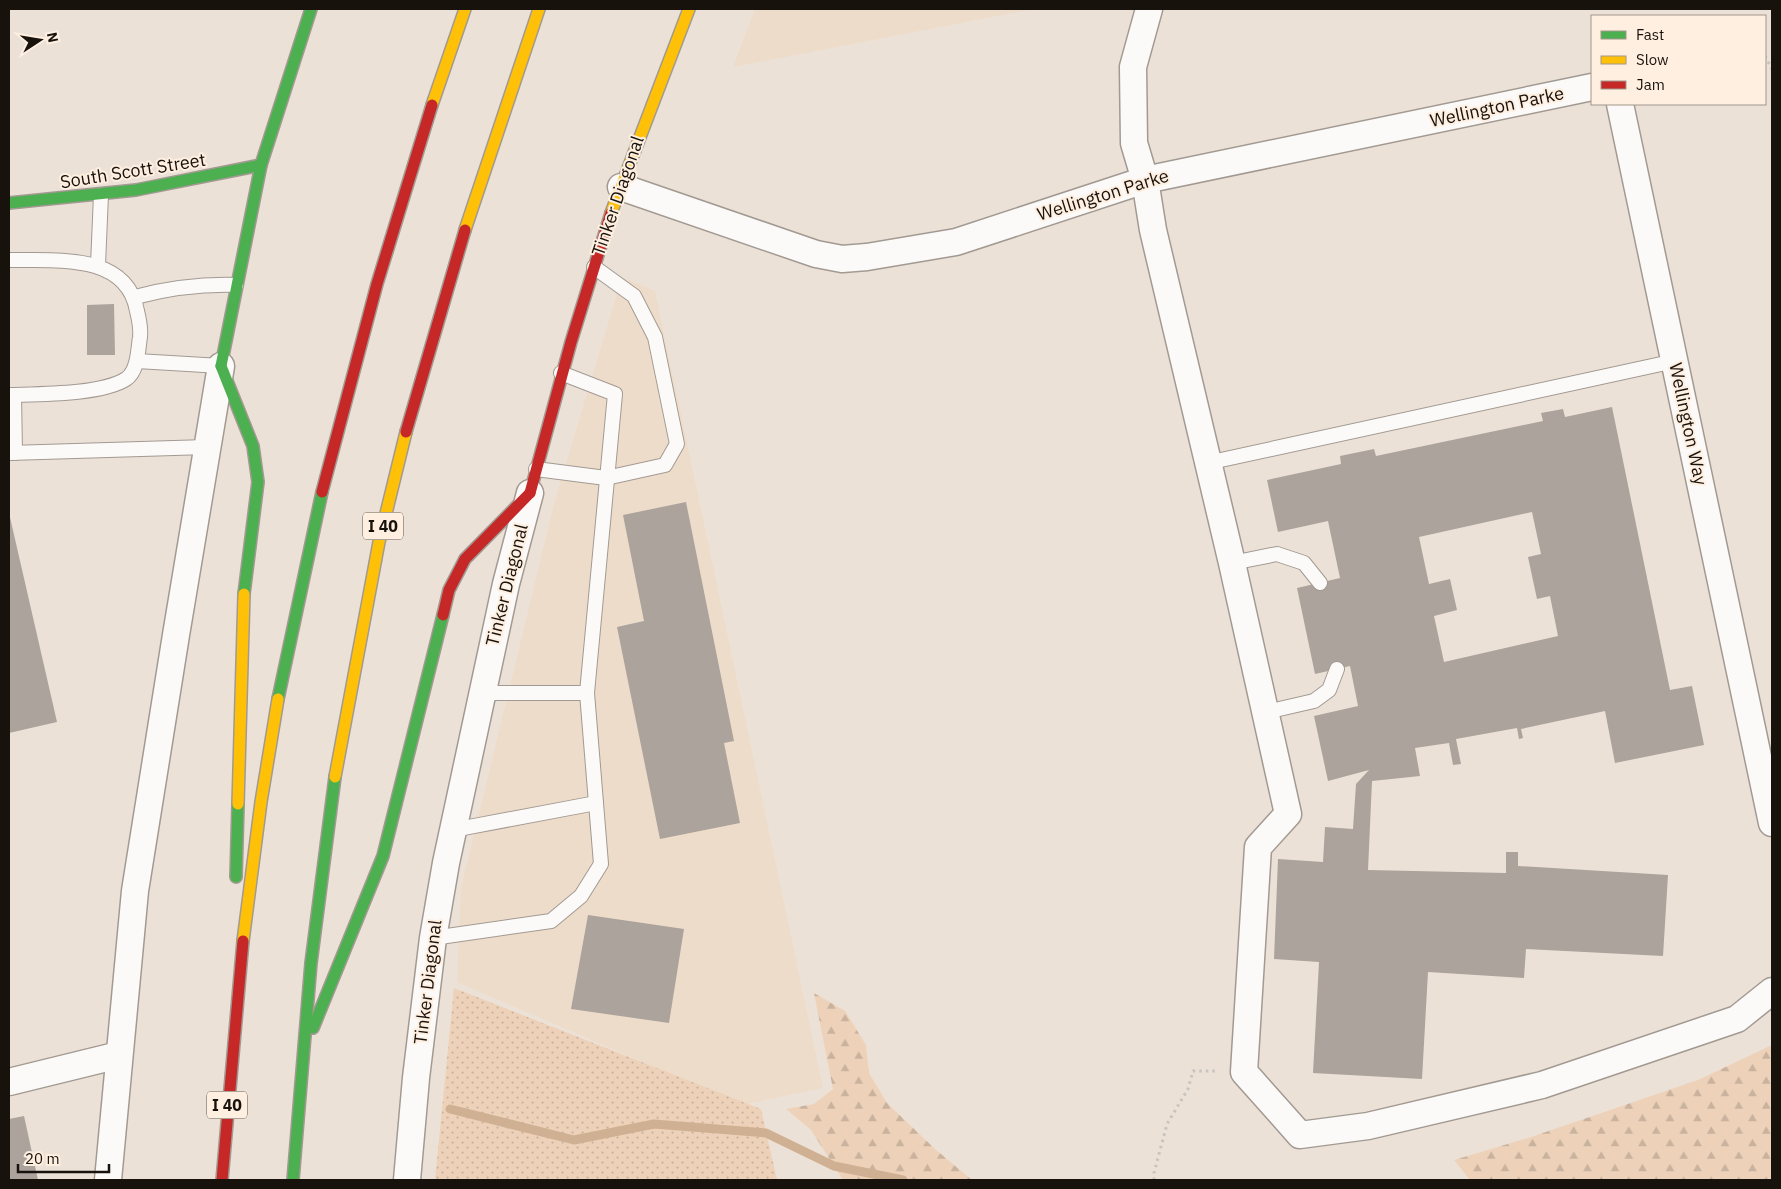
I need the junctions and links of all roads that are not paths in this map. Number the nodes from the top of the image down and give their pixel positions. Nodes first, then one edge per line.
1 (311, 9) edge
2 (465, 9) edge
3 (539, 9) edge
4 (689, 9) edge
5 (1149, 9) edge
6 (1591, 87) edge
7 (1620, 105) edge
8 (260, 165) junction
9 (1145, 180) junction
10 (621, 187) junction
11 (101, 194) junction
12 (9, 203) edge
13 (9, 260) edge
14 (98, 265) junction
15 (594, 267) junction
16 (236, 285) junction
17 (135, 297) junction
18 (137, 361) junction
19 (1675, 361) junction
20 (221, 366) junction
21 (561, 373) junction
22 (11, 395) edge
23 (207, 447) junction
24 (12, 453) edge
25 (1207, 463) junction
26 (606, 478) junction
27 (533, 481) junction
28 (1232, 563) junction
29 (1320, 583) dead end
30 (1337, 670) dead end
31 (587, 693) junction
32 (482, 694) junction
33 (1266, 712) junction
34 (596, 803) junction
35 (1772, 823) edge
36 (453, 830) junction
37 (432, 938) junction
38 (1772, 991) edge
39 (233, 1031) junction
40 (120, 1055) junction
41 (300, 1059) junction
42 (9, 1082) edge
43 (108, 1180) edge
44 (222, 1180) edge
45 (293, 1180) edge
46 (407, 1180) edge

1 - 8 main road
2 - 39 main road, I 40
3 - 41 main road, I 40
4 - 10 main road, Tinker Diagonal
5 - 9 street
6 - 9 street, Wellington Parke
7 - 19 street, Wellington Way
8 - 11 main road, South Scott Street
8 - 16 main road
9 - 10 street, Wellington Parke
9 - 25 street
10 - 15 main road, Tinker Diagonal
11 - 12 main road, South Scott Street
11 - 14 lane
13 - 14 lane
14 - 17 lane
15 - 21 main road, Tinker Diagonal
15 - 26 lane
16 - 17 lane
16 - 20 main road
17 - 18 lane
18 - 20 lane
18 - 22 lane
19 - 25 lane
19 - 35 street, Wellington Way
20 - 23 street
20 - 39 main road
21 - 26 lane
21 - 27 main road, Tinker Diagonal
22 - 24 lane
23 - 24 lane
23 - 40 street
25 - 28 street
26 - 27 lane
26 - 31 lane
27 - 32 street, Tinker Diagonal
27 - 41 main road
28 - 29 lane
28 - 33 street
30 - 33 lane
31 - 32 lane
31 - 34 lane
32 - 36 street, Tinker Diagonal
33 - 38 street
34 - 36 lane
34 - 37 lane
36 - 37 street, Tinker Diagonal
37 - 46 street, Tinker Diagonal
39 - 44 main road, I 40
40 - 42 street
40 - 43 street
41 - 45 main road, I 40

